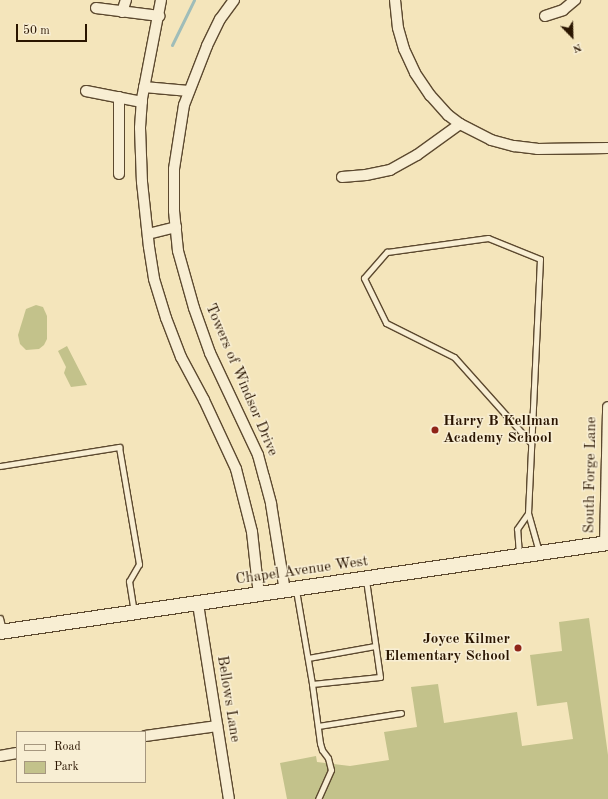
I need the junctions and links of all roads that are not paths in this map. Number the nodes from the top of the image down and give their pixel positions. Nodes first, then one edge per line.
1 (126, 0) edge
2 (162, 0) edge
3 (234, 0) edge
4 (395, 0) edge
5 (575, 0) edge
6 (96, 8) dead end
7 (122, 12) junction
8 (159, 16) junction
9 (545, 16) dead end
10 (144, 87) junction
11 (86, 91) dead end
12 (189, 91) junction
13 (119, 97) junction
14 (142, 102) junction
15 (460, 124) junction
16 (608, 148) edge
17 (119, 174) dead end
18 (342, 177) dead end
19 (176, 227) junction
20 (148, 234) junction
21 (608, 407) edge
22 (531, 443) junction
23 (0, 466) edge
24 (528, 513) junction
25 (606, 543) edge
26 (540, 553) junction
27 (520, 556) junction
28 (366, 579) junction
29 (290, 590) junction
30 (259, 595) junction
31 (198, 604) junction
32 (134, 613) junction
33 (0, 618) edge
34 (2, 632) edge
35 (375, 646) junction
36 (308, 658) junction
37 (312, 684) junction
38 (401, 713) dead end
39 (217, 726) junction
40 (318, 726) junction
41 (146, 736) edge
42 (16, 753) edge
43 (0, 756) edge
44 (229, 799) edge
45 (318, 799) edge

1 - 7 street
2 - 8 street
3 - 12 street, Towers of Windsor Drive
4 - 15 street
5 - 9 street
6 - 7 street
7 - 8 street
8 - 10 street
10 - 12 street
10 - 14 street
11 - 13 street
12 - 19 street, Towers of Windsor Drive
13 - 14 street
13 - 17 street
14 - 20 street
15 - 16 street
15 - 18 street
19 - 20 street
19 - 29 street, Towers of Windsor Drive
20 - 30 street
21 - 25 street, South Forge Lane
22 - 22 lane
22 - 24 lane
23 - 32 lane
24 - 26 lane
24 - 27 lane
25 - 26 main road, Chapel Avenue West
26 - 27 main road, Chapel Avenue West
27 - 28 main road, Chapel Avenue West
28 - 29 main road, Chapel Avenue West
28 - 35 lane
29 - 30 main road, Chapel Avenue West
29 - 36 lane
30 - 31 main road, Chapel Avenue West
31 - 32 main road, Chapel Avenue West
31 - 39 street, Bellows Lane
32 - 34 main road, Chapel Avenue West
33 - 34 lane
35 - 36 lane
35 - 37 lane
36 - 37 lane
37 - 40 lane
38 - 40 lane
39 - 41 street
39 - 44 street, Bellows Lane
40 - 45 lane
42 - 43 street

